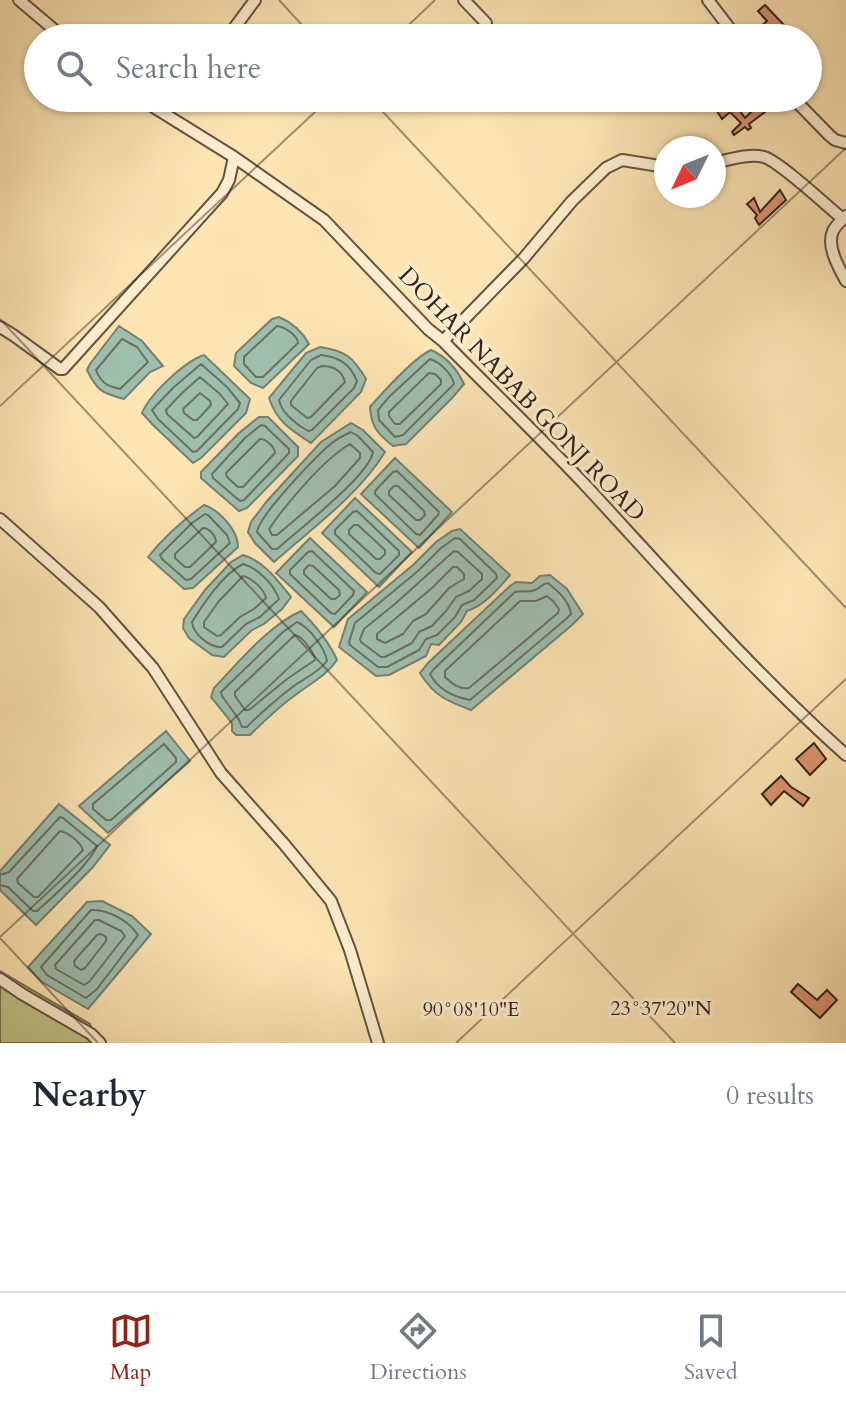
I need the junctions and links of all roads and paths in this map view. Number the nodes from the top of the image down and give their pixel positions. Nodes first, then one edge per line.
1 (19, 0) edge
2 (255, 0) edge
3 (464, 0) edge
4 (708, 0) edge
5 (486, 23) dead end
6 (47, 24) edge
7 (237, 24) edge
8 (726, 24) edge
9 (164, 112) edge
10 (807, 112) edge
11 (846, 143) edge
12 (234, 157) junction
13 (726, 160) edge
14 (654, 165) edge
15 (844, 218) edge
16 (846, 281) edge
17 (0, 327) edge
18 (443, 341) junction
19 (0, 519) edge
20 (846, 755) edge
21 (0, 979) edge
22 (100, 1043) edge
23 (378, 1043) edge

1 - 6 street
2 - 7 street
3 - 5 street
4 - 8 street
9 - 12 street, DOHAR NABAB GONJ ROAD
10 - 11 street
12 - 17 street
12 - 18 street, DOHAR NABAB GONJ ROAD
13 - 15 street
14 - 18 street
15 - 16 street
18 - 20 street, DOHAR NABAB GONJ ROAD
19 - 23 street
21 - 22 street

